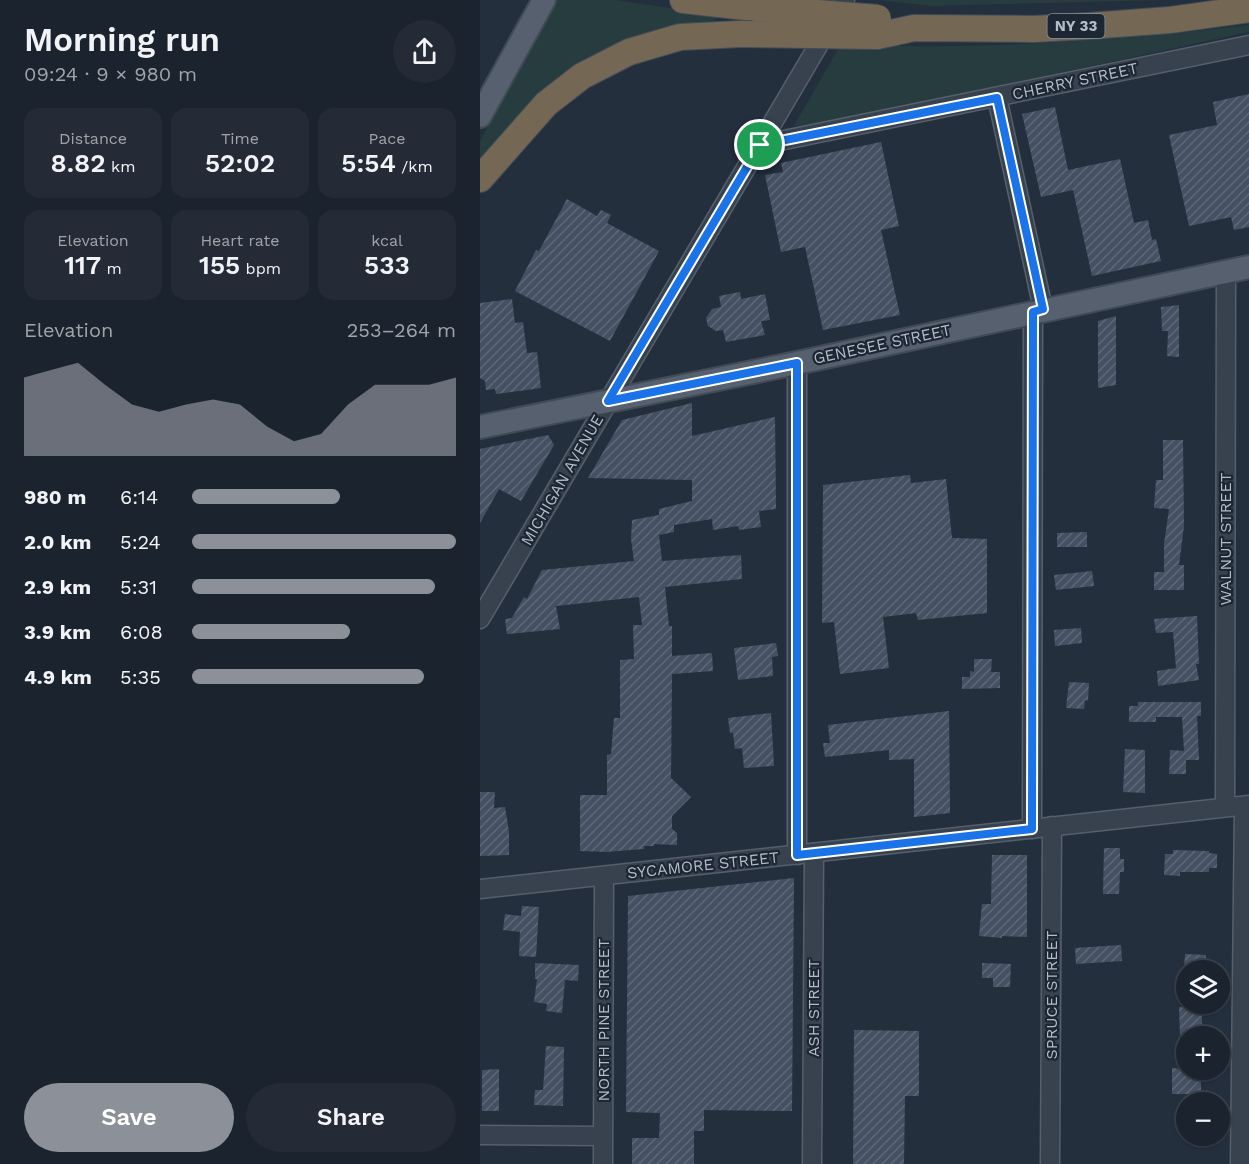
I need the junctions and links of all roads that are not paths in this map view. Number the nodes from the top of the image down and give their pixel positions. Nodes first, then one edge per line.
1 (544, 0) edge
2 (682, 0) edge
3 (844, 0) edge
4 (1249, 9) edge
5 (914, 28) junction
6 (1249, 45) edge
7 (997, 98) junction
8 (480, 116) edge
9 (760, 145) junction
10 (480, 179) edge
11 (1249, 267) edge
12 (1226, 272) junction
13 (1038, 310) junction
14 (797, 363) junction
15 (608, 401) junction
16 (480, 426) edge
17 (480, 618) edge
18 (1246, 805) edge
19 (1225, 807) junction
20 (1052, 826) junction
21 (1032, 829) junction
22 (805, 854) junction
23 (604, 876) junction
24 (480, 890) edge
25 (480, 1136) edge
26 (602, 1136) junction
27 (603, 1164) edge
28 (812, 1164) edge
29 (1050, 1164) edge
30 (1240, 1164) edge

1 - 8 main road
2 - 5 highway, NY 33, bridge
3 - 9 street, MICHIGAN AVENUE
4 - 5 highway, NY 33
5 - 10 highway, bridge
6 - 7 street, CHERRY STREET
7 - 9 street, CHERRY STREET
7 - 13 street
9 - 15 street, MICHIGAN AVENUE
11 - 12 main road, GENESEE STREET
12 - 13 main road, GENESEE STREET
12 - 19 street, WALNUT STREET
13 - 14 main road, GENESEE STREET
13 - 21 street
14 - 15 main road, GENESEE STREET
14 - 22 street, ASH STREET
15 - 16 main road, GENESEE STREET
15 - 17 street, MICHIGAN AVENUE
18 - 19 street, SYCAMORE STREET
18 - 30 street
19 - 20 street, SYCAMORE STREET
20 - 21 street, SYCAMORE STREET
20 - 29 street, SPRUCE STREET
21 - 22 street, SYCAMORE STREET
22 - 23 street, SYCAMORE STREET
22 - 28 street, ASH STREET
23 - 24 street, SYCAMORE STREET
23 - 26 street, NORTH PINE STREET
25 - 26 street
26 - 27 street, NORTH PINE STREET

